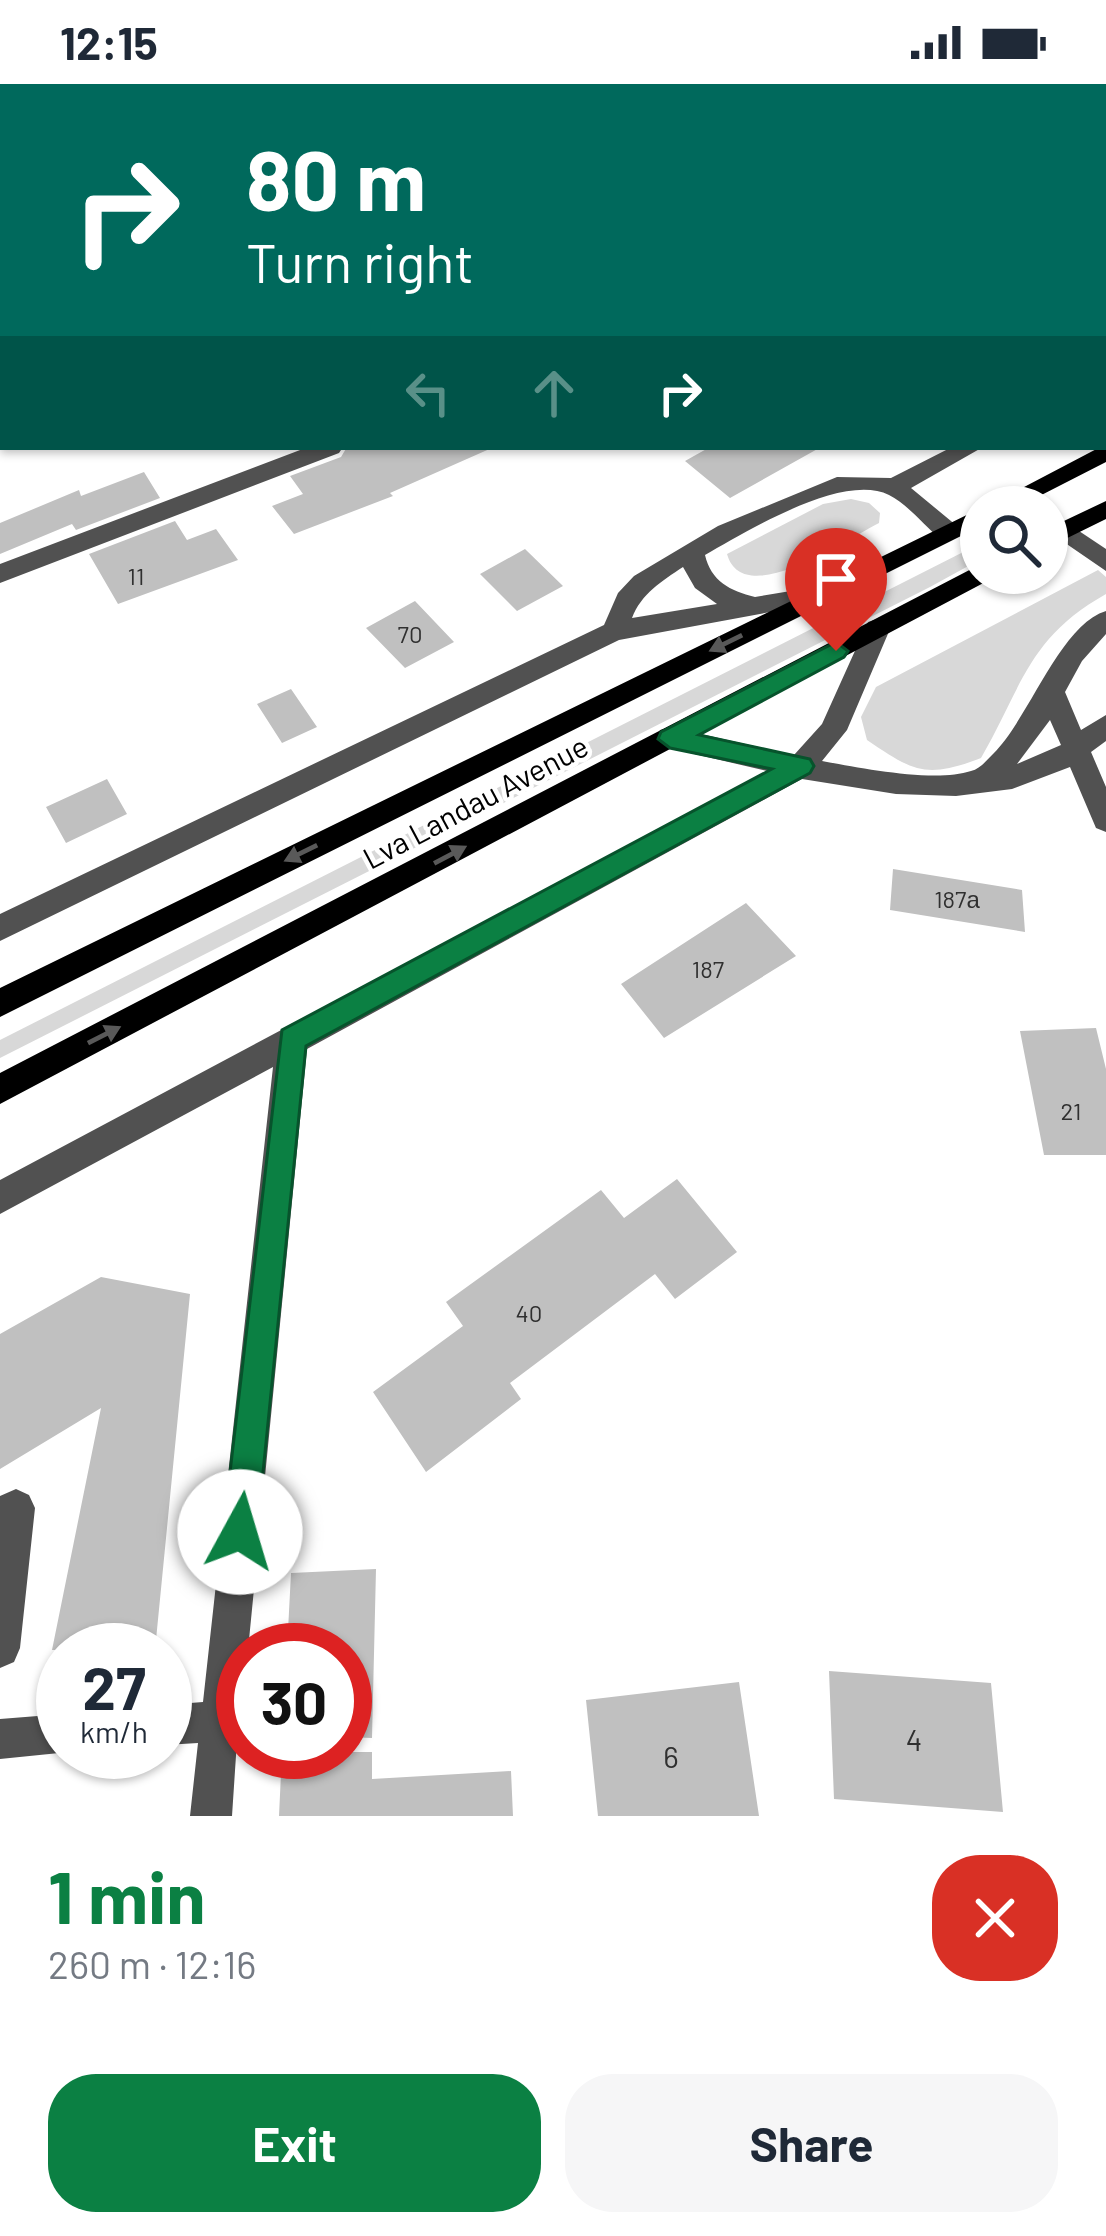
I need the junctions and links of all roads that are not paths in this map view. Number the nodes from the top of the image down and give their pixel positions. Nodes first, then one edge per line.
1 (323, 450) edge
2 (965, 450) edge
3 (1106, 452) edge
4 (1047, 486) edge
5 (894, 487) junction
6 (1106, 508) edge
7 (1068, 522) edge
8 (960, 526) edge
9 (948, 532) junction
10 (1068, 538) edge
11 (692, 551) junction
12 (1106, 562) edge
13 (0, 574) edge
14 (960, 585) edge
15 (821, 595) junction
16 (757, 607) junction
17 (1106, 620) edge
18 (877, 629) junction
19 (614, 631) junction
20 (1051, 690) junction
21 (1106, 726) edge
22 (670, 739) junction
23 (1075, 752) junction
24 (801, 766) junction
25 (983, 781) junction
26 (1106, 820) edge
27 (0, 928) edge
28 (0, 1003) edge
29 (292, 1039) junction
30 (0, 1089) edge
31 (0, 1198) edge
32 (0, 1517) edge
33 (230, 1623) edge
34 (0, 1648) edge
35 (36, 1736) edge
36 (0, 1739) edge
37 (216, 1763) edge
38 (211, 1816) edge

1 - 13 street
2 - 5 street
3 - 4 main road
5 - 9 street
5 - 11 street
6 - 7 main road
8 - 9 main road, Lva Landau Avenue
9 - 15 main road, Lva Landau Avenue
10 - 12 street
11 - 16 street
11 - 19 street
14 - 18 main road, Lva Landau Avenue
15 - 16 street
15 -> 28 main road, Lva Landau Avenue
16 - 19 street
17 - 20 street
18 - 22 main road, Lva Landau Avenue
18 - 24 street
19 - 27 street
20 - 23 street
20 - 25 street
21 - 23 street
22 - 24 street
30 -> 22 main road, Lva Landau Avenue
23 - 25 street
23 - 26 street
24 - 25 street
24 - 29 street
29 - 31 street
29 - 33 street
32 - 34 street
35 - 36 street
37 - 38 street

